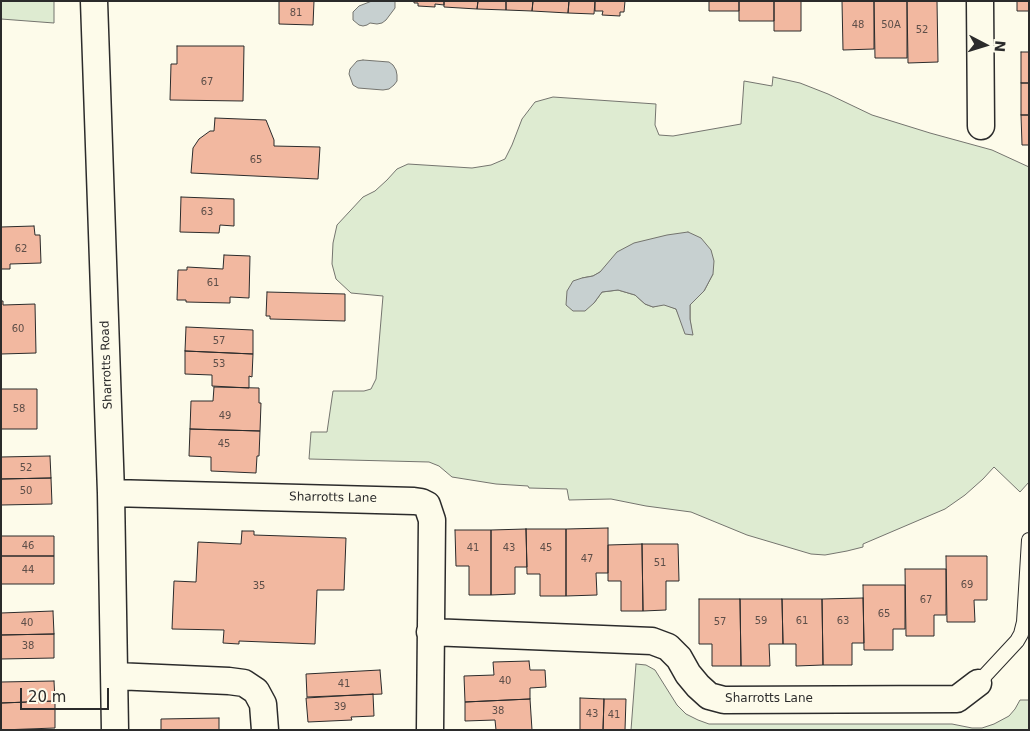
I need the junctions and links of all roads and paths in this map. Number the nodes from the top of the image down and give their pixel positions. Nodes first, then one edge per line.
1 (94, 1) edge
2 (980, 1) edge
3 (981, 126) dead end
4 (111, 493) junction
5 (1029, 540) edge
6 (430, 632) junction
7 (115, 676) junction
8 (978, 683) joint
9 (115, 730) edge
10 (265, 730) edge
11 (430, 730) edge

1 - 4 street, Sharrotts Road
2 - 3 street
4 - 6 street, Sharrotts Lane
4 - 7 street, Sharrotts Road
5 - 8 lane
6 - 8 street, Sharrotts Lane
6 - 11 street, Sharrotts Lane
7 - 9 street, Sharrotts Road
7 - 10 street

